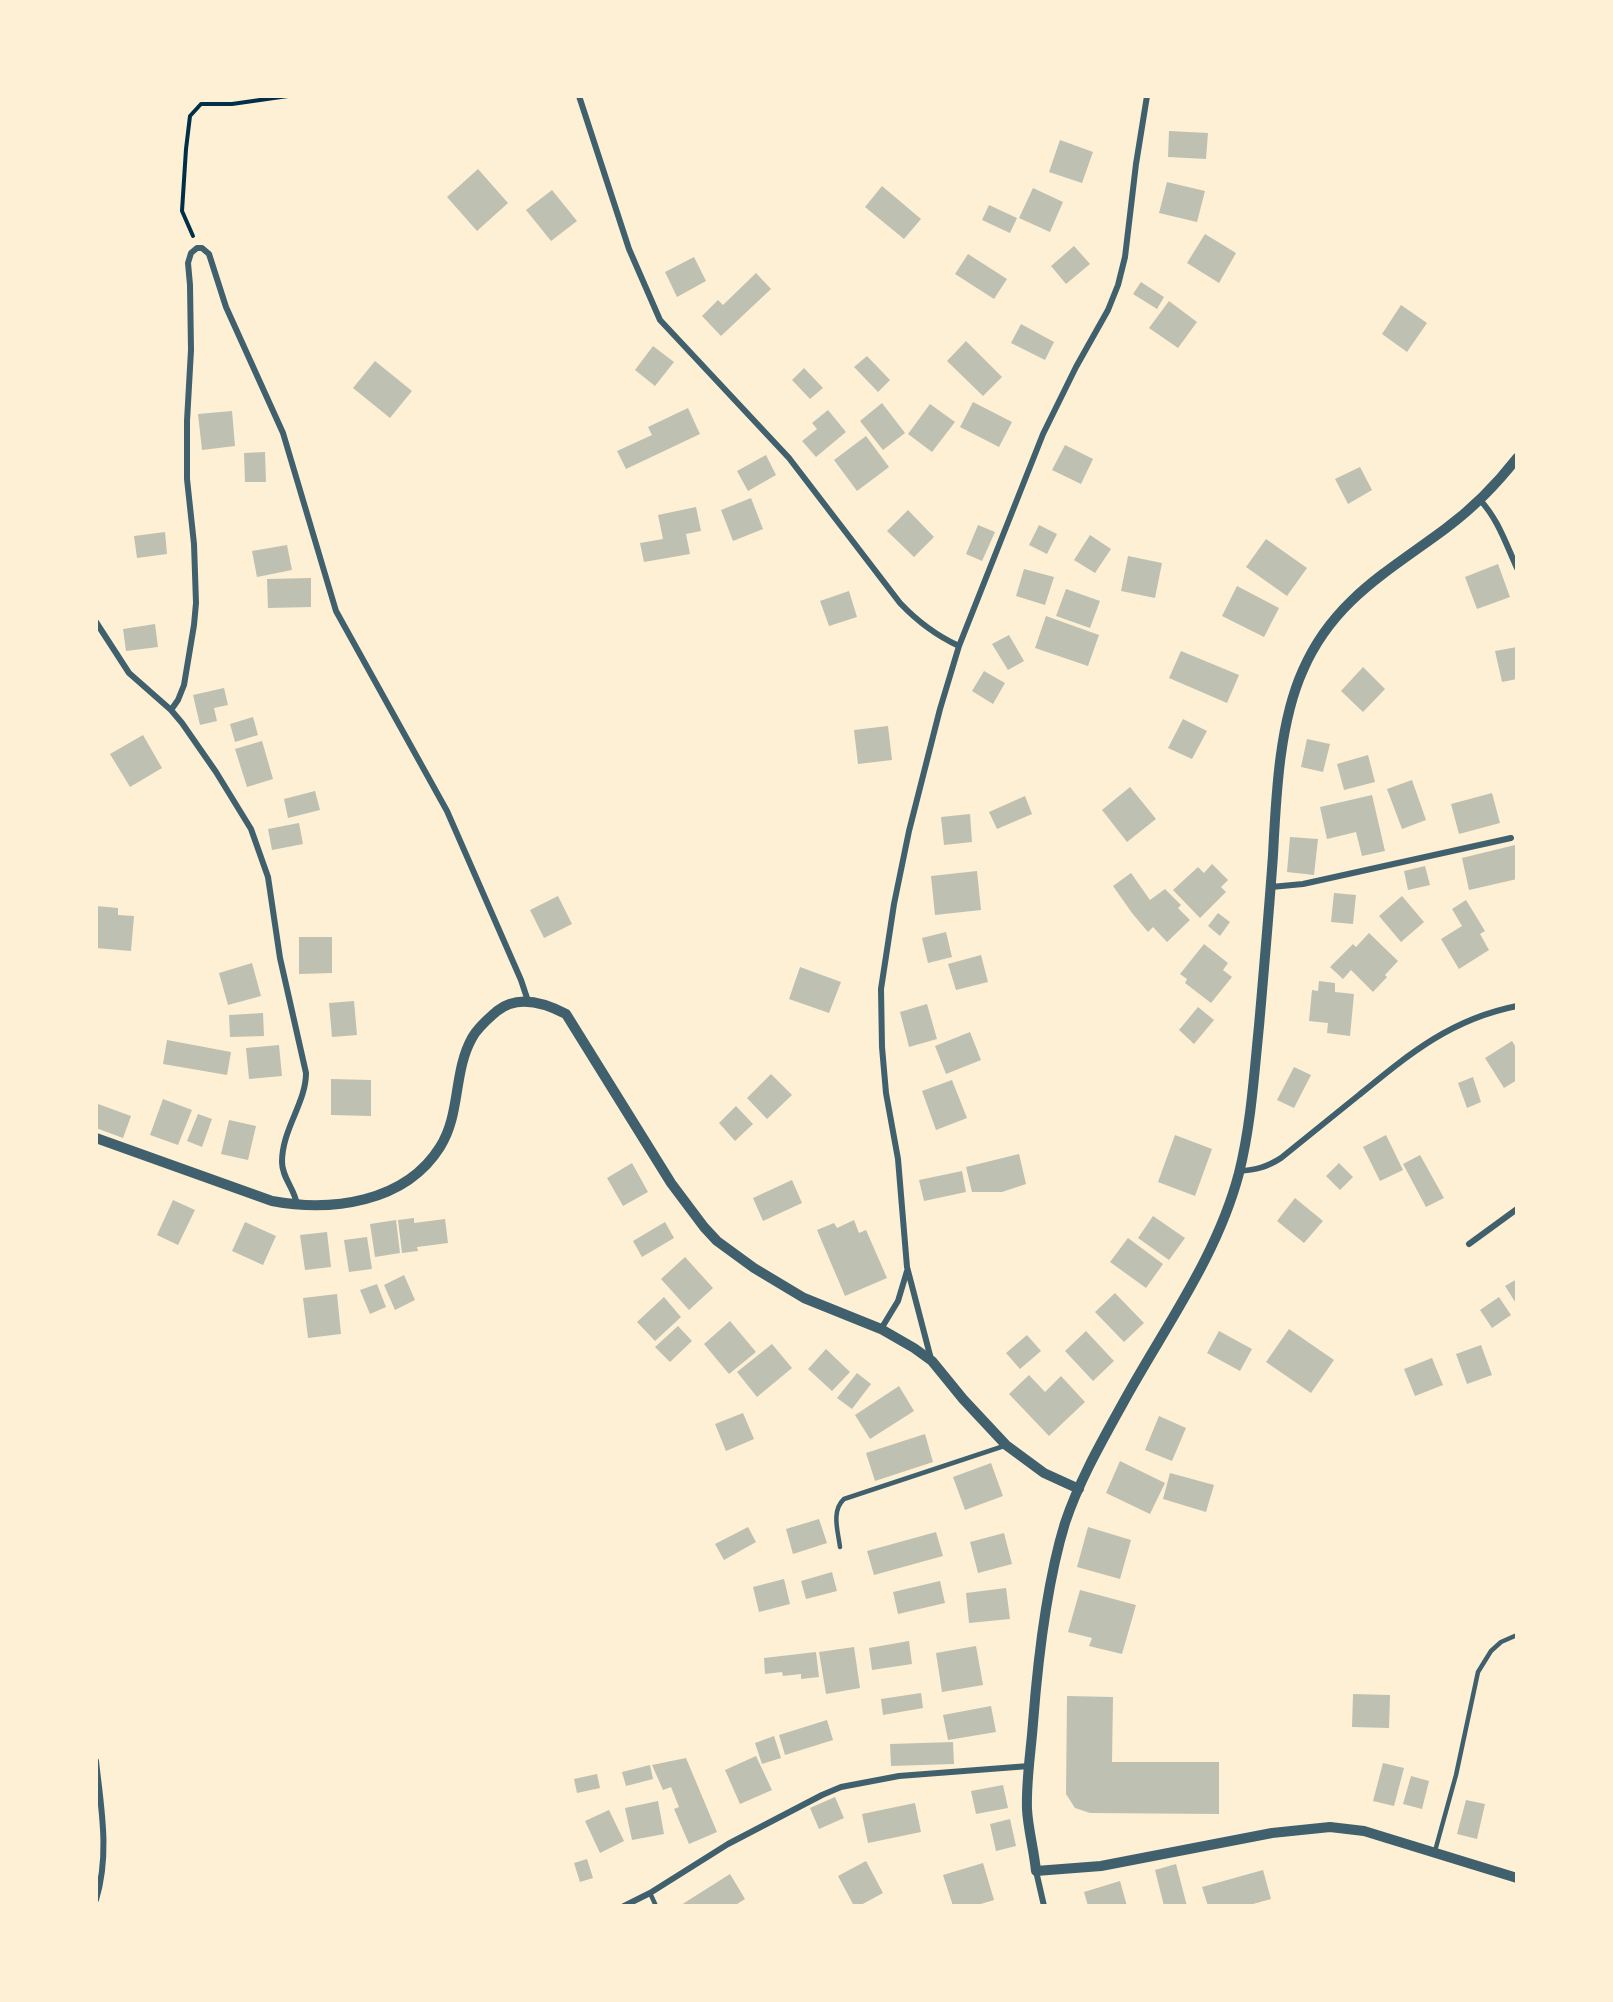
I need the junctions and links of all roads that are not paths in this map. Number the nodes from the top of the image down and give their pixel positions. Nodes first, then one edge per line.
1 (579, 96) edge
2 (1147, 96) edge
3 (1517, 458) edge
4 (1480, 500) junction
5 (1517, 568) edge
6 (96, 622) edge
7 (959, 646) junction
8 (171, 710) junction
9 (1511, 838) dead end
10 (1271, 887) junction
11 (528, 1001) junction
12 (1517, 1006) edge
13 (96, 1138) edge
14 (1239, 1171) junction
15 (297, 1205) junction
16 (1517, 1209) edge
17 (1469, 1244) dead end
18 (908, 1268) junction
19 (881, 1329) junction
20 (932, 1361) junction
21 (1006, 1445) junction
22 (1079, 1489) junction
23 (840, 1547) dead end
24 (1517, 1635) edge
25 (96, 1761) edge
26 (1029, 1766) junction
27 (1435, 1853) junction
28 (1036, 1871) junction
29 (1517, 1878) edge
30 (650, 1893) junction
31 (96, 1900) edge
32 (624, 1906) edge
33 (656, 1906) edge
34 (1044, 1906) edge

1 - 7 street
2 - 7 street
3 - 4 street
4 - 5 street
4 - 10 street
6 - 8 street
7 - 18 street
8 - 11 street
8 - 15 street
9 - 10 street
10 - 14 street
11 - 15 street
11 - 19 street
12 - 14 street
13 - 15 street
14 - 22 street
16 - 17 street
18 - 19 street
18 - 20 street
19 - 20 street
20 - 21 street
21 - 22 street
21 - 23 lane
22 - 26 street
24 - 27 lane
25 - 31 street
26 - 28 street
26 - 30 street
27 - 28 street
27 - 29 street
28 - 34 street
30 - 32 street
30 - 33 lane

